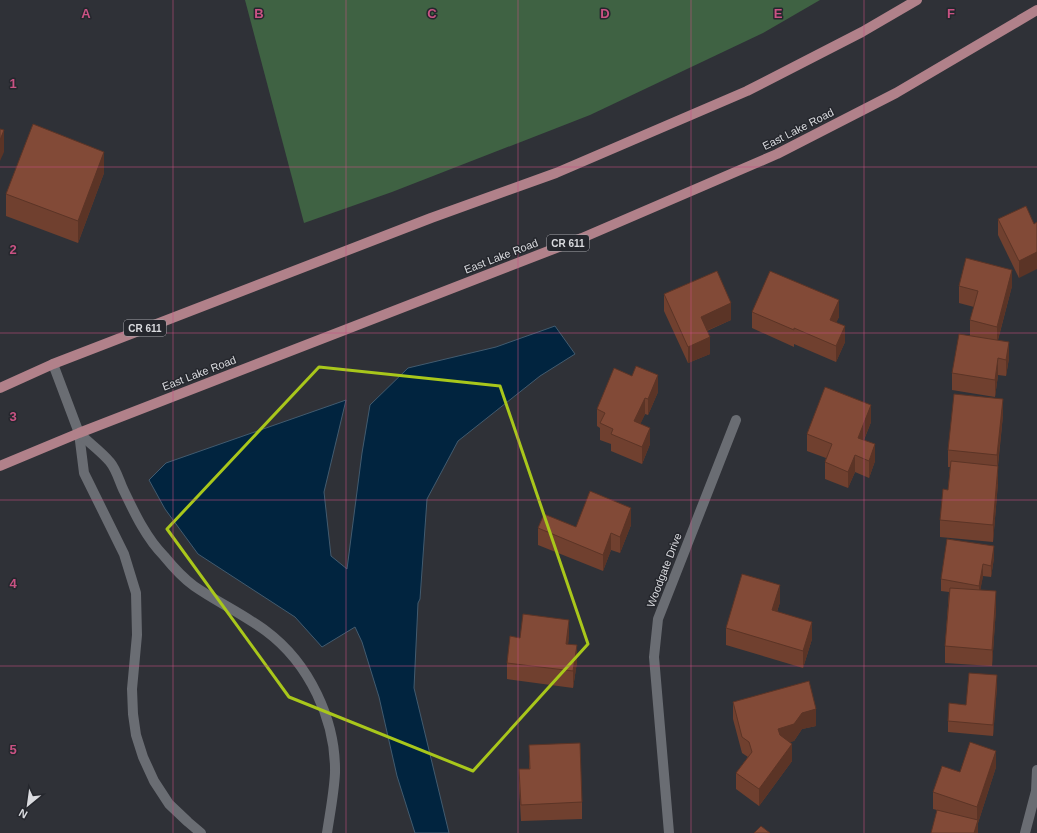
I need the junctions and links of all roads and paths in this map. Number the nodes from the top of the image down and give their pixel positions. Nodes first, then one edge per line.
1 (917, 0) edge
2 (1037, 10) edge
3 (53, 364) junction
4 (0, 388) edge
5 (736, 420) dead end
6 (79, 433) junction
7 (0, 466) edge
8 (1037, 770) edge
9 (1036, 791) edge
10 (201, 833) edge
11 (327, 833) edge
12 (669, 833) edge
13 (1025, 833) edge

1 - 3 main road, CR 611
2 - 6 main road, East Lake Road / CR 611
3 - 4 main road, CR 611
3 - 6 street
5 - 12 street, Woodgate Drive
6 - 7 main road, East Lake Road / CR 611
6 - 10 street
6 - 11 street
8 - 9 street
9 - 13 street

